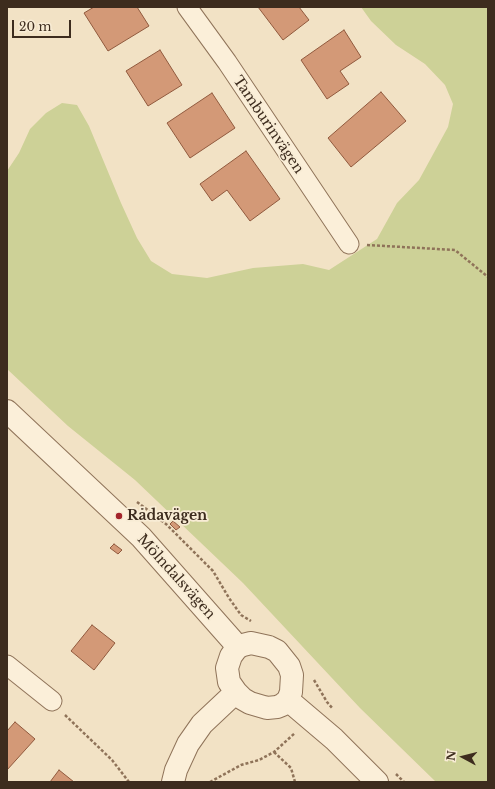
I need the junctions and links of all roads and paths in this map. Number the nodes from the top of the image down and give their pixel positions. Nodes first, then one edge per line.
1 (187, 7) edge
2 (349, 244) joint
3 (488, 277) edge
4 (7, 411) edge
5 (134, 500) dead end
6 (253, 623) dead end
7 (237, 648) junction
8 (7, 665) edge
9 (313, 679) dead end
10 (236, 692) junction
11 (288, 700) junction
12 (52, 701) joint
13 (327, 702) junction
14 (338, 713) dead end
15 (310, 718) junction
16 (274, 752) junction
17 (386, 777) edge
18 (129, 782) edge
19 (173, 782) edge
20 (210, 782) edge
21 (295, 782) edge
22 (404, 782) edge

1 - 2 street, Tamburinvägen
2 - 3 path
4 - 7 street, Mölndalsvägen
5 - 6 path
7 - 10 street
7 - 11 street
8 - 12 street
9 - 13 path
10 - 11 street
10 - 19 street
11 - 15 street
12 - 18 path
13 - 14 path
13 - 15 path
15 - 16 path
15 - 17 street
16 - 20 path
16 - 21 path
17 - 22 path

